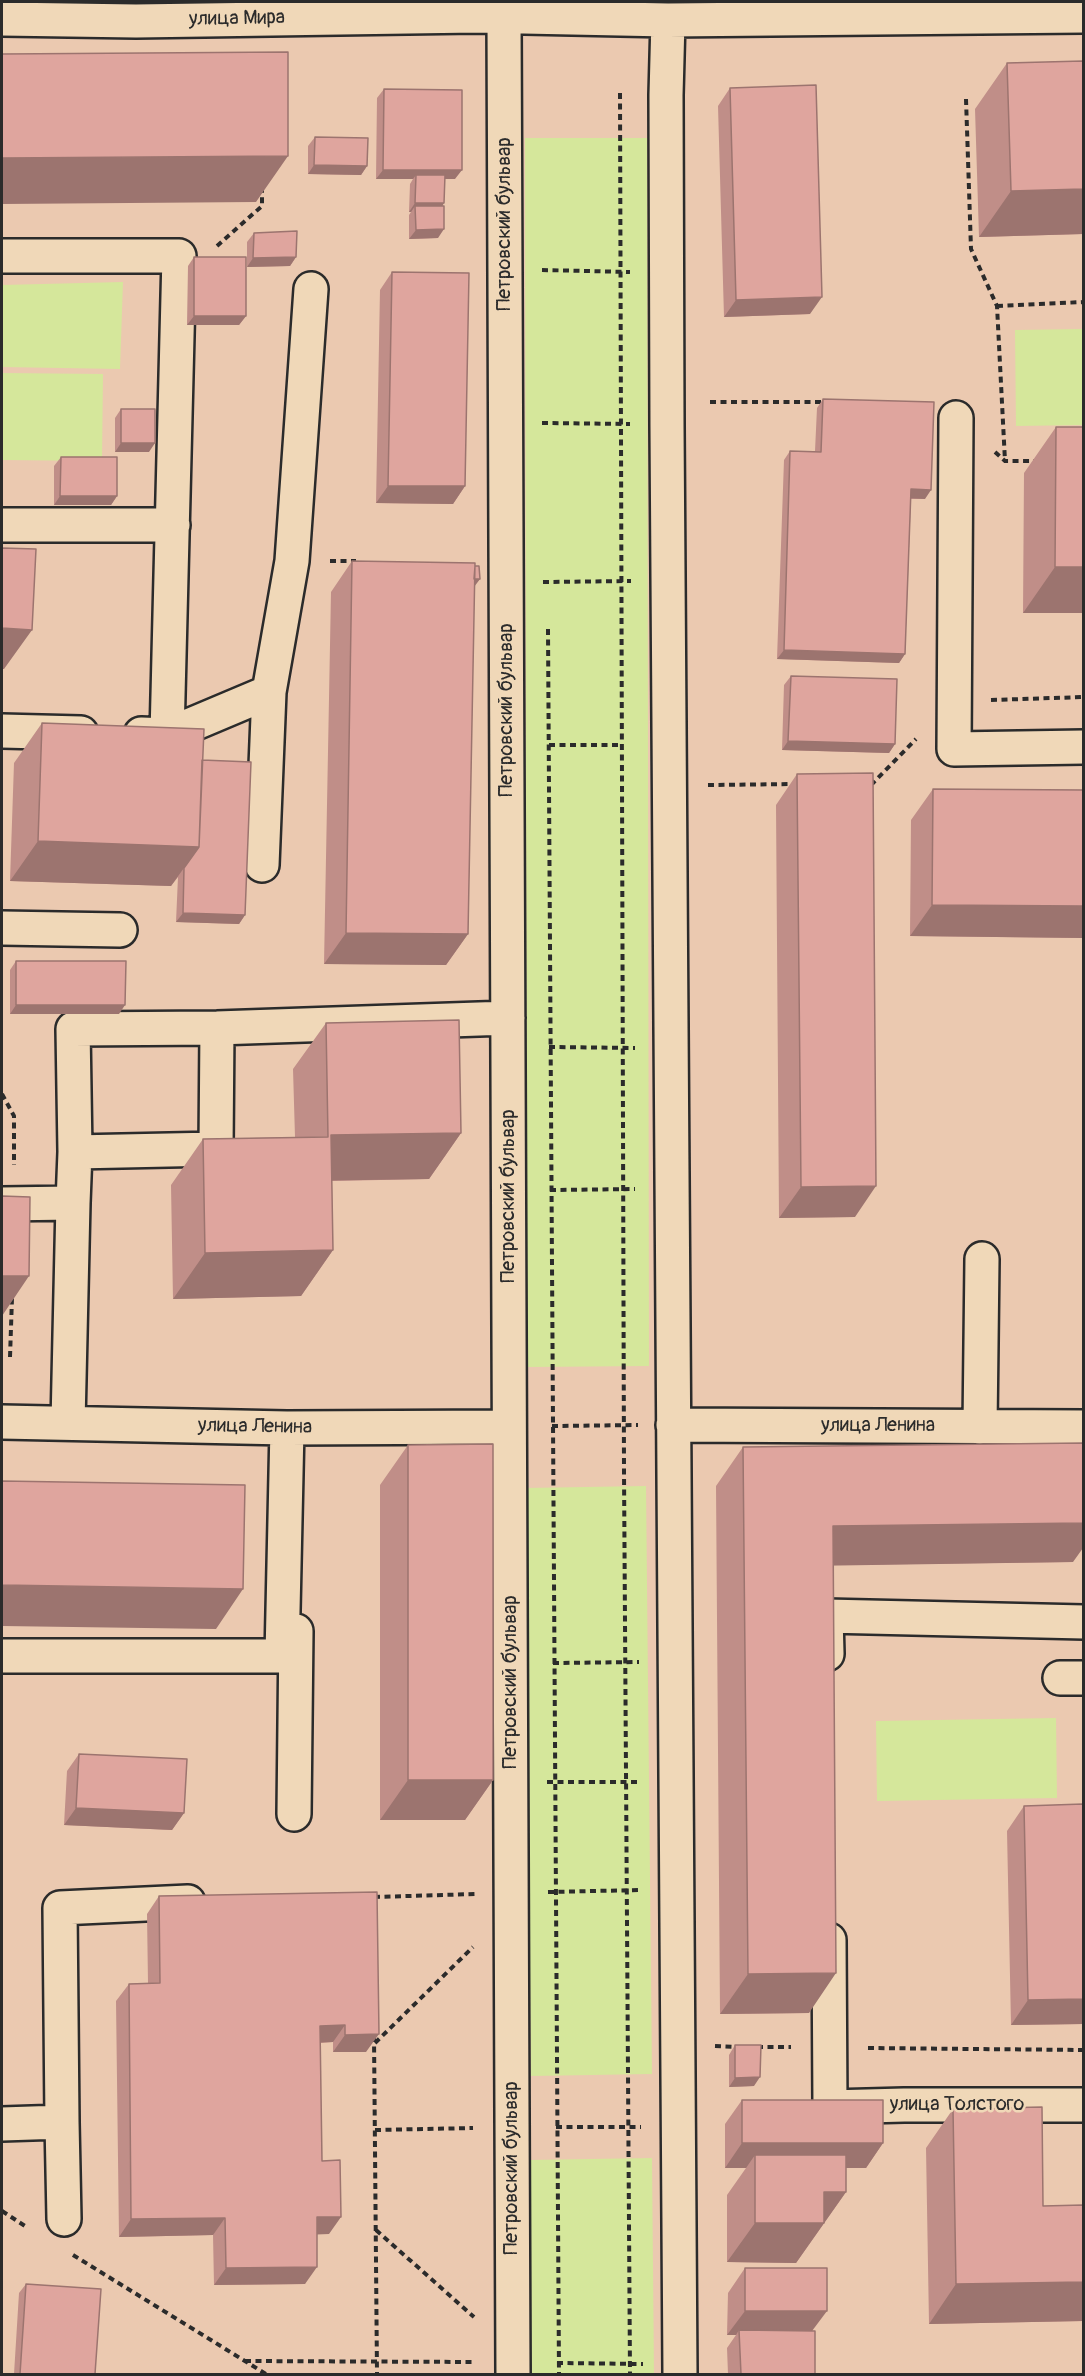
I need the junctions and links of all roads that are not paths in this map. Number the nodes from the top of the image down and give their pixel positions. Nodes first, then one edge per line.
1 (348, 10) edge
2 (1083, 16) edge
3 (504, 17) junction
4 (2, 19) edge
5 (668, 20) junction
6 (2, 256) edge
7 (310, 289) dead end
8 (956, 418) road end
9 (2, 525) edge
10 (173, 525) junction
11 (269, 692) junction
12 (2, 730) edge
13 (167, 735) junction
14 (1083, 747) edge
15 (262, 866) dead end
16 (2, 928) edge
17 (120, 930) dead end
18 (217, 1028) junction
19 (508, 1032) junction
20 (75, 1152) junction
21 (73, 1203) junction
22 (2, 1204) edge
23 (982, 1259) dead end
24 (2, 1422) edge
25 (68, 1423) junction
26 (673, 1425) junction
27 (509, 1427) junction
28 (980, 1427) junction
29 (1083, 1427) edge
30 (293, 1428) junction
31 (1083, 1622) edge
32 (2, 1656) edge
33 (827, 1688) edge
34 (294, 1814) dead end
35 (188, 1902) edge
36 (828, 1916) edge
37 (1083, 2106) edge
38 (62, 2122) junction
39 (2, 2124) edge
40 (64, 2219) dead end
41 (513, 2369) edge
42 (680, 2369) edge

1 - 3 street, улица Мира
1 - 4 street, улица Мира
2 - 5 street, улица Мира
3 - 5 street, улица Мира
3 - 19 street, Петровский бульвар
5 - 26 street
6 - 10 street
7 - 11 street
8 - 14 street
9 - 10 street
10 - 13 street
11 - 13 street
11 - 15 street
12 - 13 street
16 - 17 street
18 - 19 street
18 - 20 street
18 - 20 street
19 - 27 street, Петровский бульвар
20 - 21 street
21 - 22 street
21 - 25 street
23 - 28 street
24 - 25 street, улица Ленина
25 - 30 street, улица Ленина
26 - 28 street, улица Ленина
26 - 42 street
27 - 30 street, улица Ленина
27 - 41 street, Петровский бульвар
28 - 29 street, улица Ленина
30 - 32 street
30 - 34 street
31 - 33 street
35 - 38 street
36 - 37 street, улица Толстого
38 - 39 street
38 - 40 street

